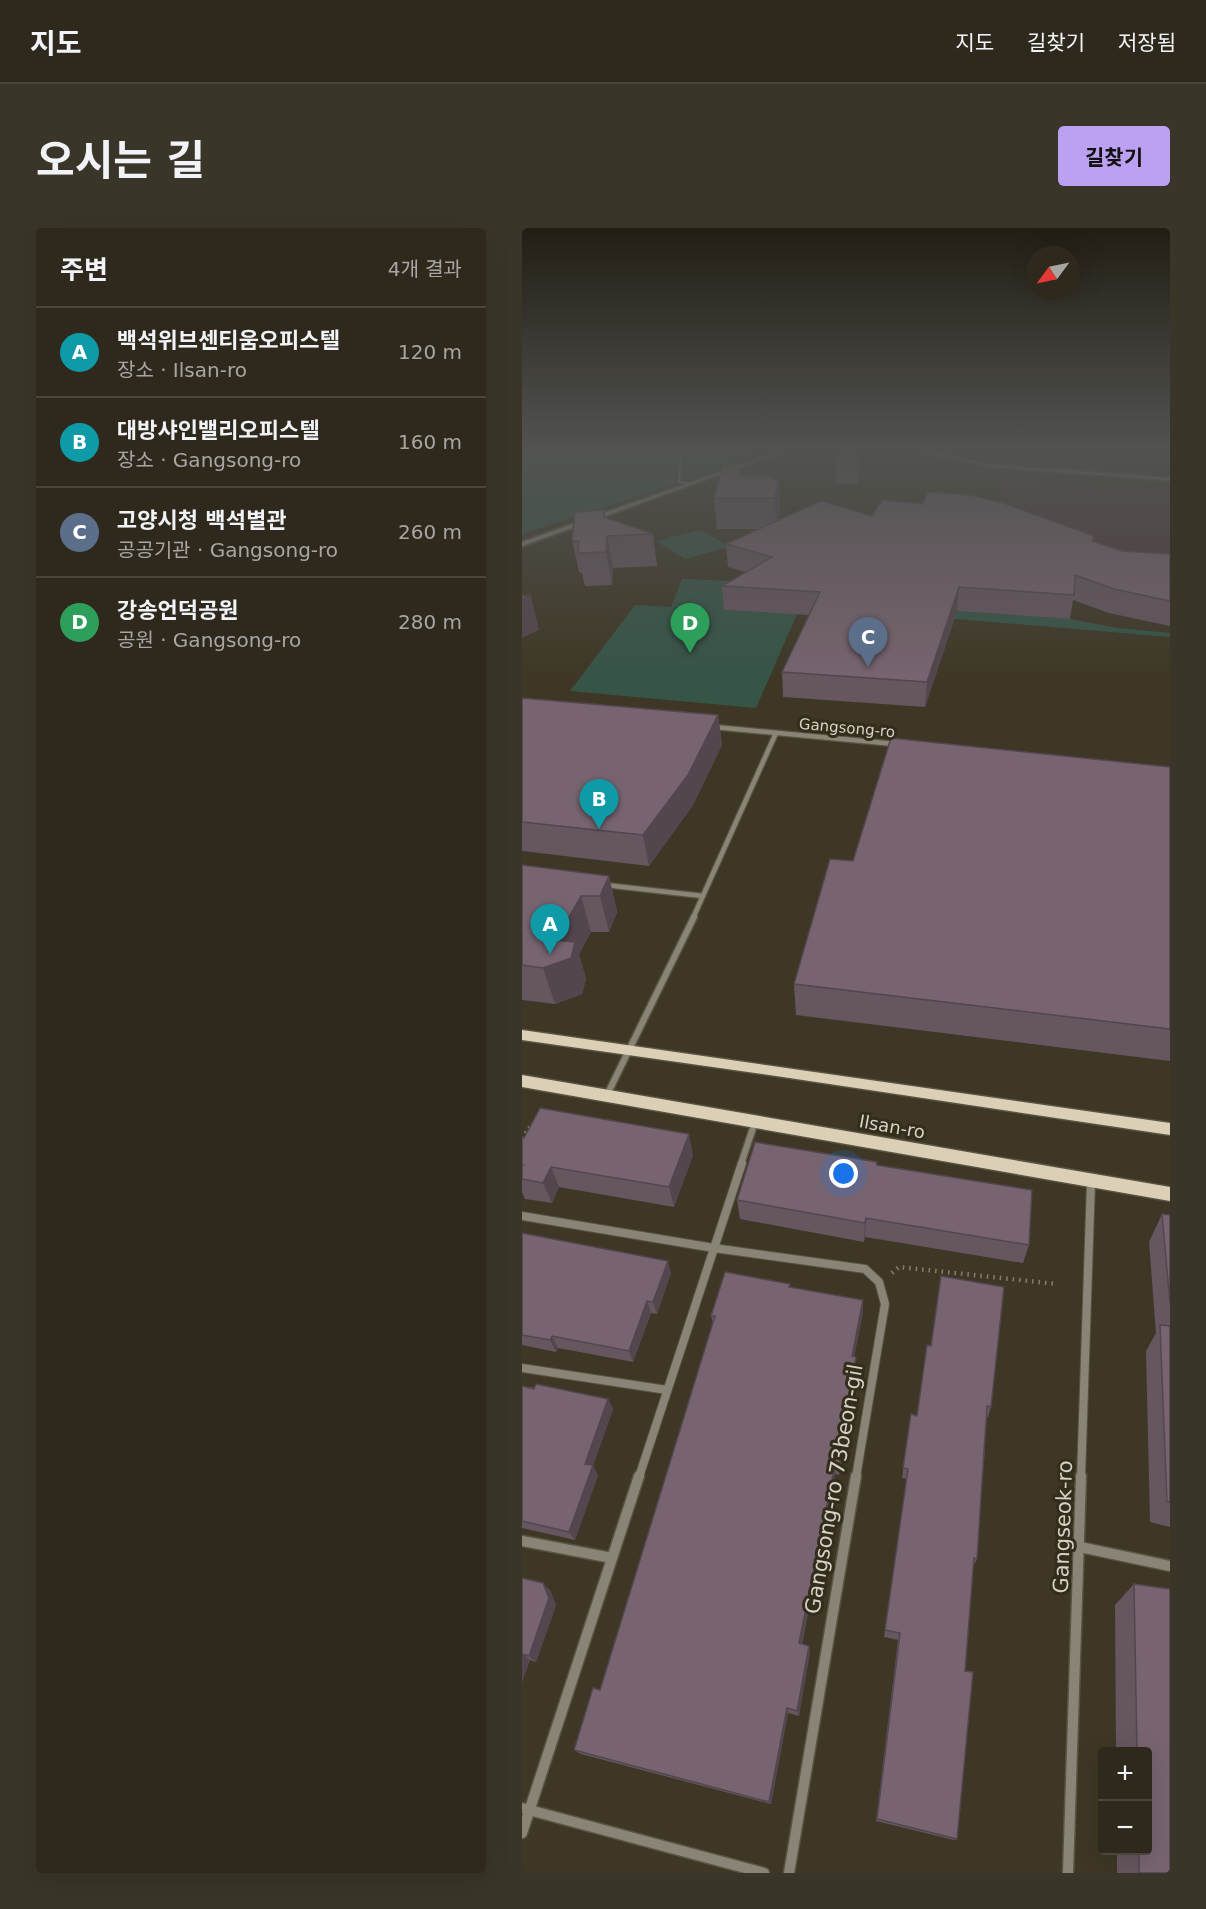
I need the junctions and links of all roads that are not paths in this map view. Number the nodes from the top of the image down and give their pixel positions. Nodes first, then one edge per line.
1 (570, 527) edge
2 (522, 544) edge
3 (710, 727) edge
4 (776, 733) junction
5 (900, 745) edge
6 (603, 885) edge
7 (703, 896) junction
8 (522, 1035) edge
9 (629, 1050) junction
10 (522, 1081) edge
11 (607, 1095) junction
12 (755, 1122) junction
13 (1170, 1129) edge
14 (1091, 1182) junction
15 (1170, 1194) edge
16 (522, 1216) edge
17 (714, 1248) junction
18 (522, 1368) edge
19 (667, 1390) junction
20 (522, 1541) edge
21 (1080, 1547) junction
22 (612, 1558) junction
23 (1170, 1566) edge
24 (526, 1809) edge
25 (522, 1833) edge
26 (764, 1873) edge
27 (789, 1873) edge
28 (1068, 1873) edge

1 - 2 street
3 - 4 street, Gangsong-ro
4 - 5 street, Gangsong-ro
4 - 7 street
6 - 7 street
7 - 9 street
8 - 9 main road
9 - 11 street
9 - 13 main road
10 - 11 main road, Ilsan-ro
11 - 12 main road, Ilsan-ro
12 - 14 main road, Ilsan-ro
12 - 17 street
14 - 15 main road, Ilsan-ro
14 - 21 street, Gangseok-ro
16 - 17 street
17 - 19 street
17 - 27 street, Gangsong-ro 73beon-gil
18 - 19 street
19 - 22 street
20 - 22 street
21 - 23 street
21 - 28 street, Gangseok-ro
22 - 24 street
24 - 25 street
24 - 26 street

